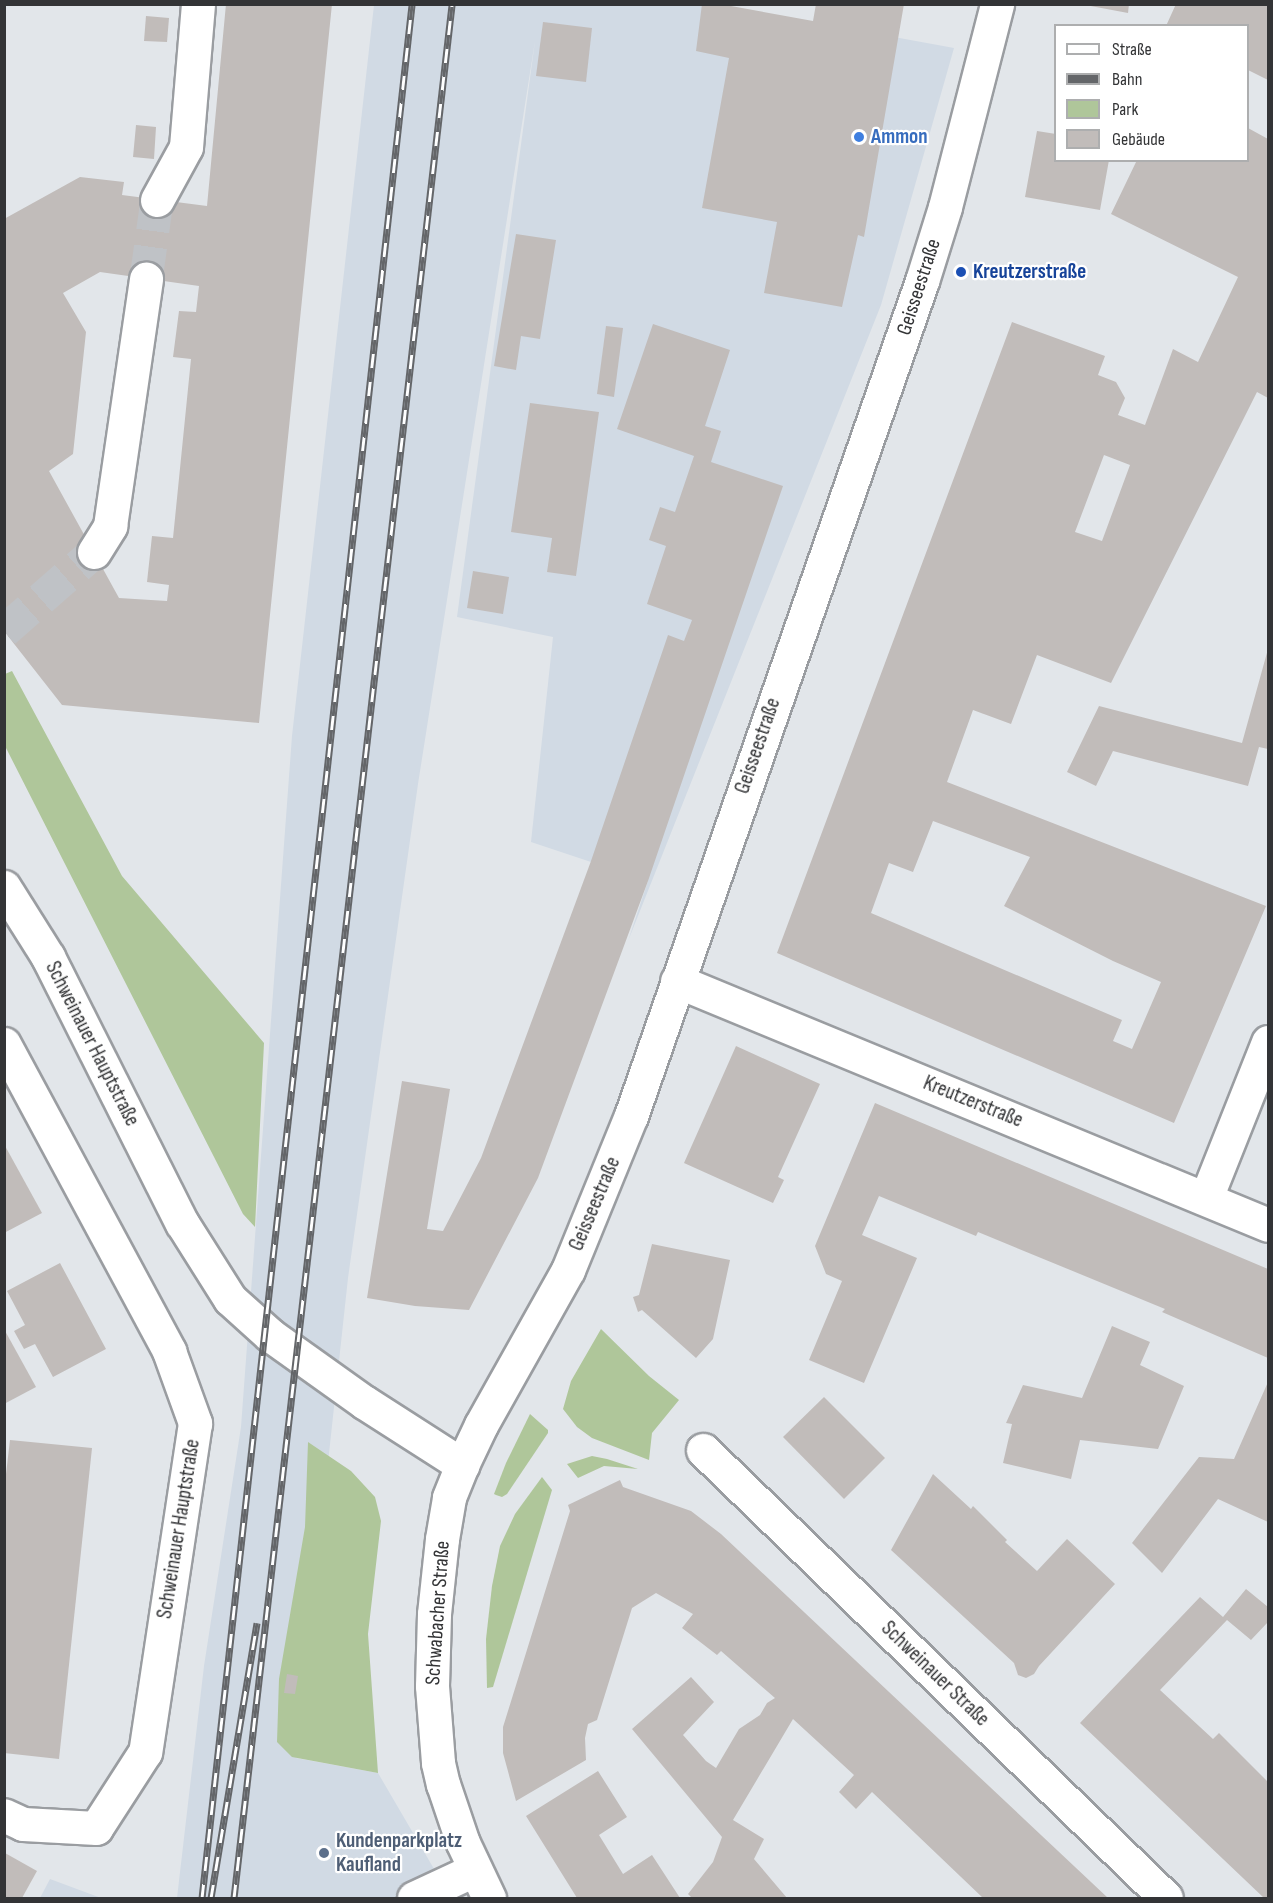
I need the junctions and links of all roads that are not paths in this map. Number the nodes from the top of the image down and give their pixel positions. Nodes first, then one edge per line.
1 (198, 4) edge
2 (997, 4) edge
3 (157, 200) tunnel mouth
4 (146, 279) tunnel mouth
5 (94, 552) tunnel mouth
6 (4, 887) edge
7 (677, 981) junction
8 (1269, 1042) edge
9 (4, 1044) edge
10 (1206, 1198) junction
11 (1269, 1224) edge
12 (703, 1450) dead end
13 (462, 1465) junction
14 (4, 1815) edge
15 (481, 1884) edge
16 (414, 1899) edge
17 (1166, 1899) edge

1 - 3 street
2 - 7 street, Geisseestraße
4 - 5 street
6 - 13 street, Schweinauer Hauptstraße
7 - 10 street, Kreutzerstraße
7 - 13 street, Geisseestraße
8 - 10 street
9 - 14 street, Schweinauer Hauptstraße
10 - 11 street, Kreutzerstraße
12 - 17 street, Schweinauer Straße
13 - 15 street, Schwabacher Straße
15 - 16 street

